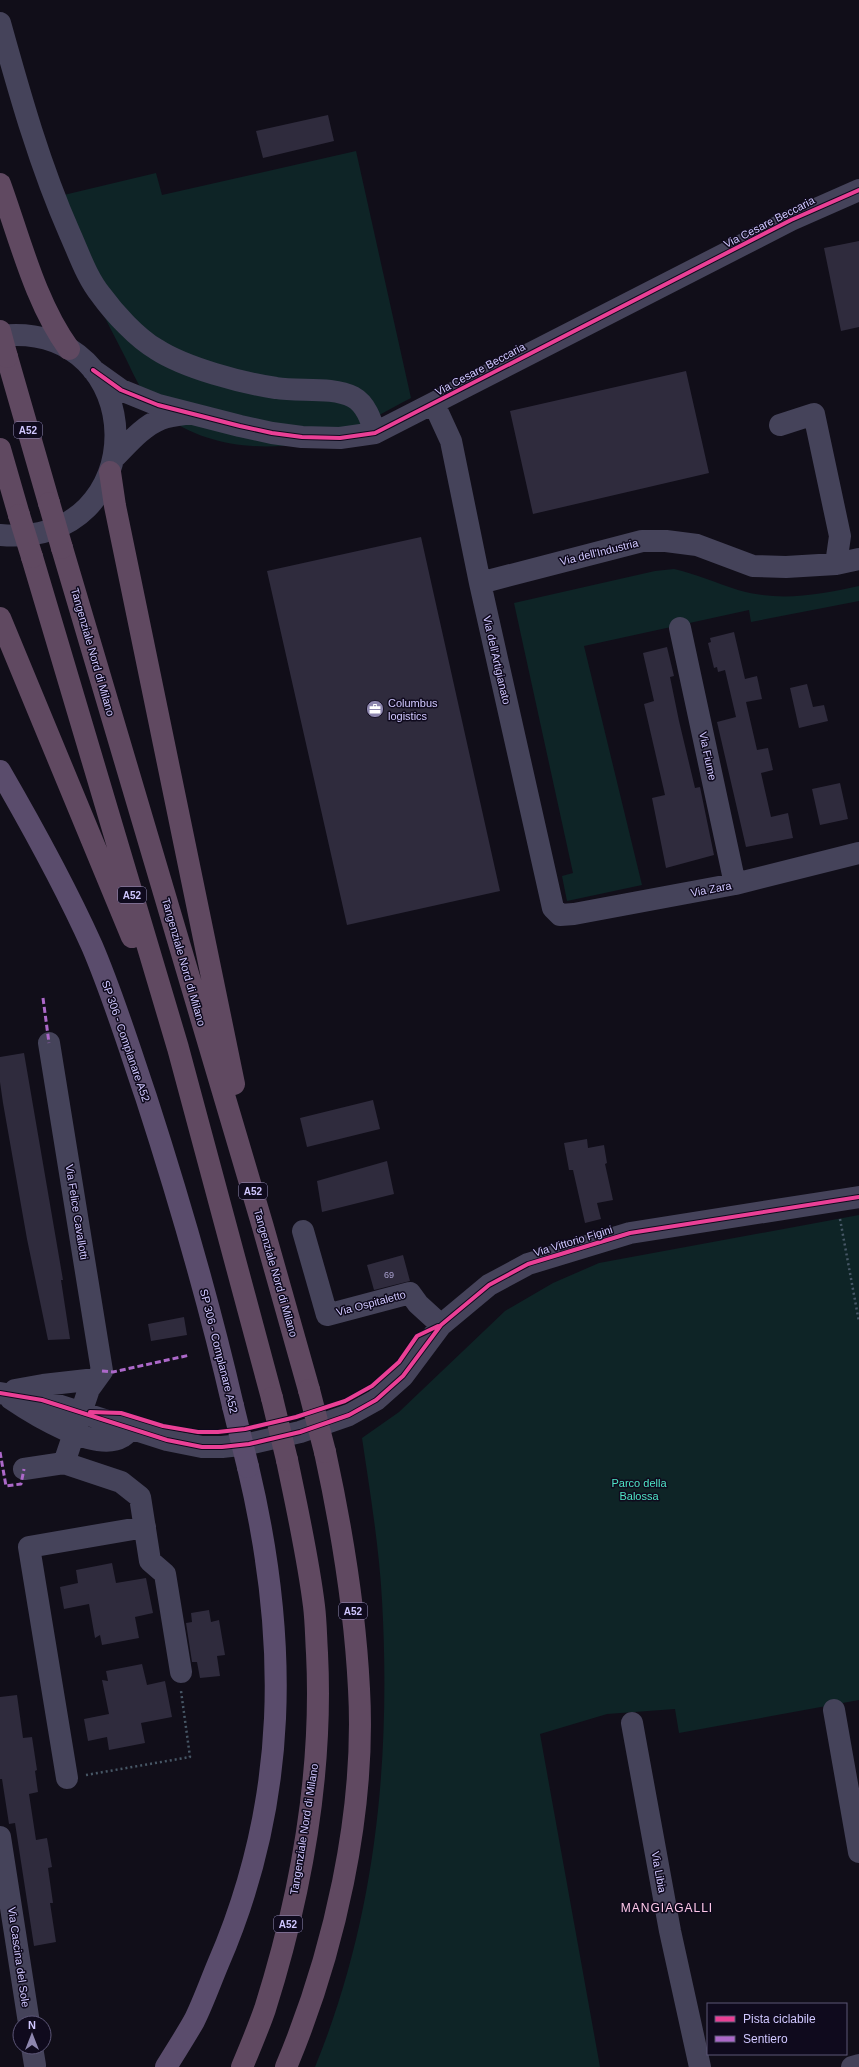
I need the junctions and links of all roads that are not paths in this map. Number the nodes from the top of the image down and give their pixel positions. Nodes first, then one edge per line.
1 (0, 23) edge
2 (0, 184) edge
3 (859, 190) edge
4 (0, 331) edge
5 (0, 336) edge
6 (69, 349) junction
7 (93, 370) junction
8 (434, 404) junction
9 (190, 413) junction
10 (780, 425) dead end
11 (375, 433) junction
12 (0, 449) edge
13 (112, 465) junction
14 (0, 535) edge
15 (859, 559) edge
16 (836, 564) junction
17 (480, 583) junction
18 (0, 618) edge
19 (680, 628) dead end
20 (0, 771) edge
21 (859, 852) edge
22 (735, 884) junction
23 (560, 915) joint
24 (49, 1043) dead end
25 (178, 1048) junction
26 (859, 1197) edge
27 (263, 1227) junction
28 (303, 1231) dead end
29 (440, 1325) junction
30 (96, 1379) junction
31 (1, 1393) edge
32 (82, 1412) junction
33 (132, 1429) junction
34 (74, 1434) junction
35 (64, 1463) junction
36 (24, 1469) dead end
37 (145, 1527) junction
38 (181, 1672) road end
39 (834, 1710) dead end
40 (632, 1722) dead end
41 (67, 1778) road end
42 (0, 1837) edge
43 (859, 1852) edge
44 (27, 2015) edge
45 (859, 2065) edge
46 (166, 2067) edge
47 (242, 2067) edge
48 (286, 2067) edge
49 (700, 2067) edge
50 (852, 2067) edge

1 - 11 street
2 - 6 highway
3 - 8 street, Via Cesare Beccaria
4 - 27 highway, Tangenziale Nord di Milano / A52, bridge
5 - 6 street
6 - 7 street
7 - 9 street, Via Cesare Beccaria
7 - 13 street
8 - 11 street, Via Cesare Beccaria
8 - 17 street, Via dell'Artigianato
9 - 11 street, Via Cesare Beccaria
9 - 13 street, Via Cesare Beccaria
10 - 16 street
12 - 25 highway, Tangenziale Nord di Milano / A52, bridge
13 - 14 street
13 - 27 highway
15 - 16 street, Via dell'Industria
16 - 17 street, Via dell'Industria
17 - 23 street, Via dell'Artigianato
18 - 25 highway
19 - 22 street, Via Fiume
20 - 46 main road, SP 306 - Complanare A52, bridge
21 - 22 street, Via Zara
22 - 23 street, Via Zara
24 - 30 street, Via Felice Cavallotti
25 - 47 highway, Tangenziale Nord di Milano / A52, bridge
26 - 29 street, Via Vittorio Figini
27 - 48 highway, Tangenziale Nord di Milano / A52, bridge
28 - 29 street, Via Ospitaletto
29 - 33 street, Via Vittorio Figini
30 - 31 street
30 - 32 street, Via Felice Cavallotti
31 - 32 street
31 - 34 street
32 - 33 street
32 - 34 street, Via Felice Cavallotti
33 - 34 street
34 - 35 street, Via Felice Cavallotti
35 - 36 street
35 - 37 street
37 - 38 street
37 - 41 street
39 - 43 street
40 - 49 street, Via Libia
42 - 44 street, Via Cascina del Sole
45 - 50 street

